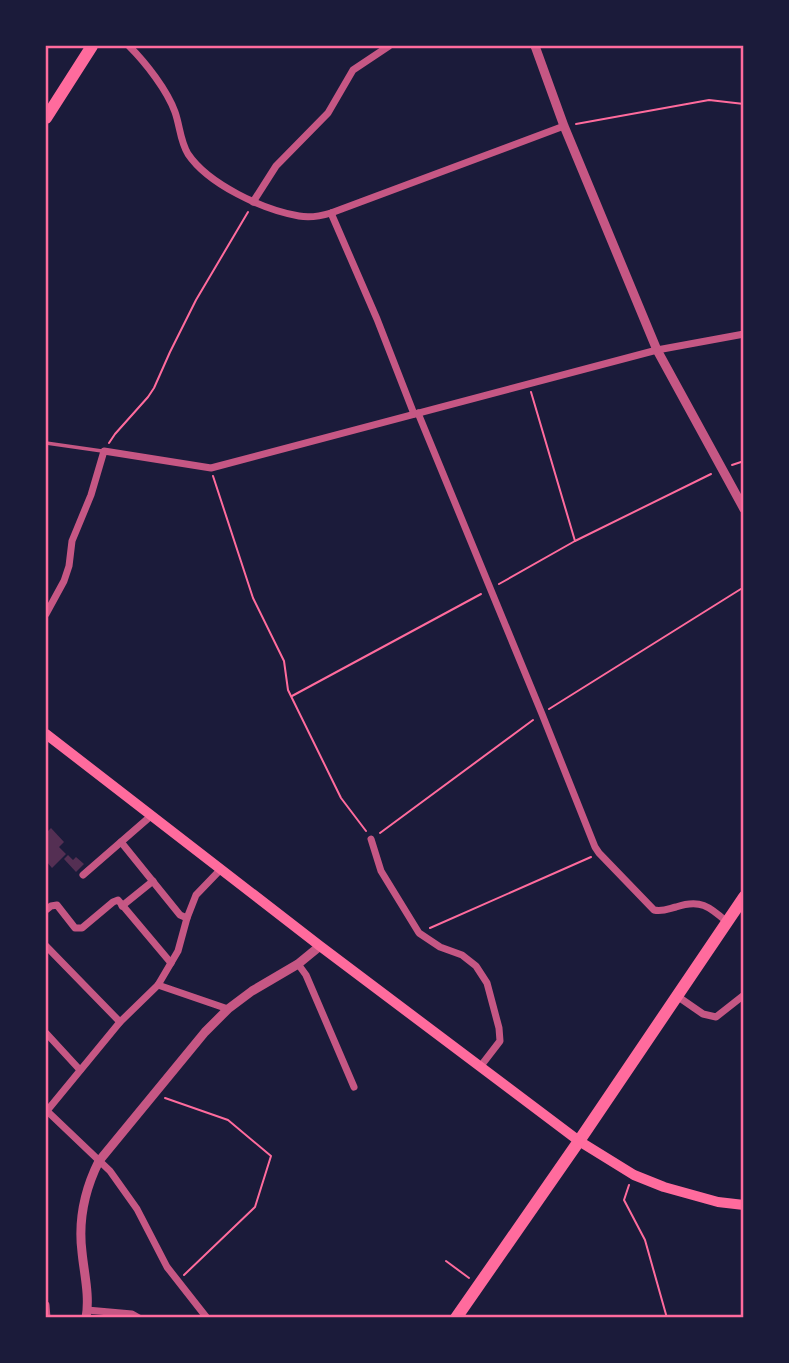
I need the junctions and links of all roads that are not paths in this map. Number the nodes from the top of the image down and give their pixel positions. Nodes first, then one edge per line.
1 (92, 46) edge
2 (130, 46) edge
3 (389, 46) edge
4 (535, 46) edge
5 (46, 112) edge
6 (564, 126) junction
7 (253, 202) junction
8 (331, 213) junction
9 (744, 334) edge
10 (657, 350) junction
11 (416, 414) junction
12 (46, 443) edge
13 (104, 452) junction
14 (744, 509) edge
15 (46, 614) edge
16 (46, 734) edge
17 (152, 816) junction
18 (372, 839) road end
19 (121, 842) junction
20 (220, 869) junction
21 (83, 875) dead end
22 (153, 881) junction
23 (744, 897) edge
24 (122, 906) junction
25 (46, 910) edge
26 (187, 918) junction
27 (727, 922) junction
28 (46, 946) edge
29 (320, 946) junction
30 (171, 963) junction
31 (298, 964) junction
32 (158, 985) junction
33 (744, 995) edge
34 (677, 996) junction
35 (228, 1009) junction
36 (120, 1022) junction
37 (46, 1033) edge
38 (480, 1067) junction
39 (80, 1070) junction
40 (354, 1087) dead end
41 (46, 1111) edge
42 (579, 1141) junction
43 (99, 1161) junction
44 (744, 1205) edge
45 (46, 1305) edge
46 (86, 1314) edge
47 (47, 1318) edge
48 (139, 1318) edge
49 (207, 1318) edge
50 (456, 1318) edge

1 - 5 main road
2 - 7 street
3 - 7 street
4 - 6 street
6 - 8 street
6 - 10 street
7 - 8 street
8 - 11 street
9 - 10 street
10 - 11 street
10 - 14 street
11 - 13 street
11 - 27 street
12 - 13 lane
13 - 15 street
16 - 17 main road
17 - 19 street
17 - 20 main road
18 - 38 street
19 - 21 street
19 - 22 street
20 - 26 street
20 - 29 main road
22 - 24 street
22 - 26 street
23 - 27 main road
24 - 25 street
24 - 30 street
26 - 30 street
27 - 34 main road
28 - 36 street
29 - 31 street
29 - 38 main road
30 - 32 street
31 - 35 street
31 - 40 street
32 - 35 street
32 - 36 street
33 - 34 street
34 - 42 main road
35 - 43 street
36 - 39 street
37 - 39 street
38 - 42 main road
39 - 41 street
41 - 43 street
42 - 44 main road
42 - 50 main road
43 - 46 street
43 - 49 street
45 - 47 street
46 - 48 street

